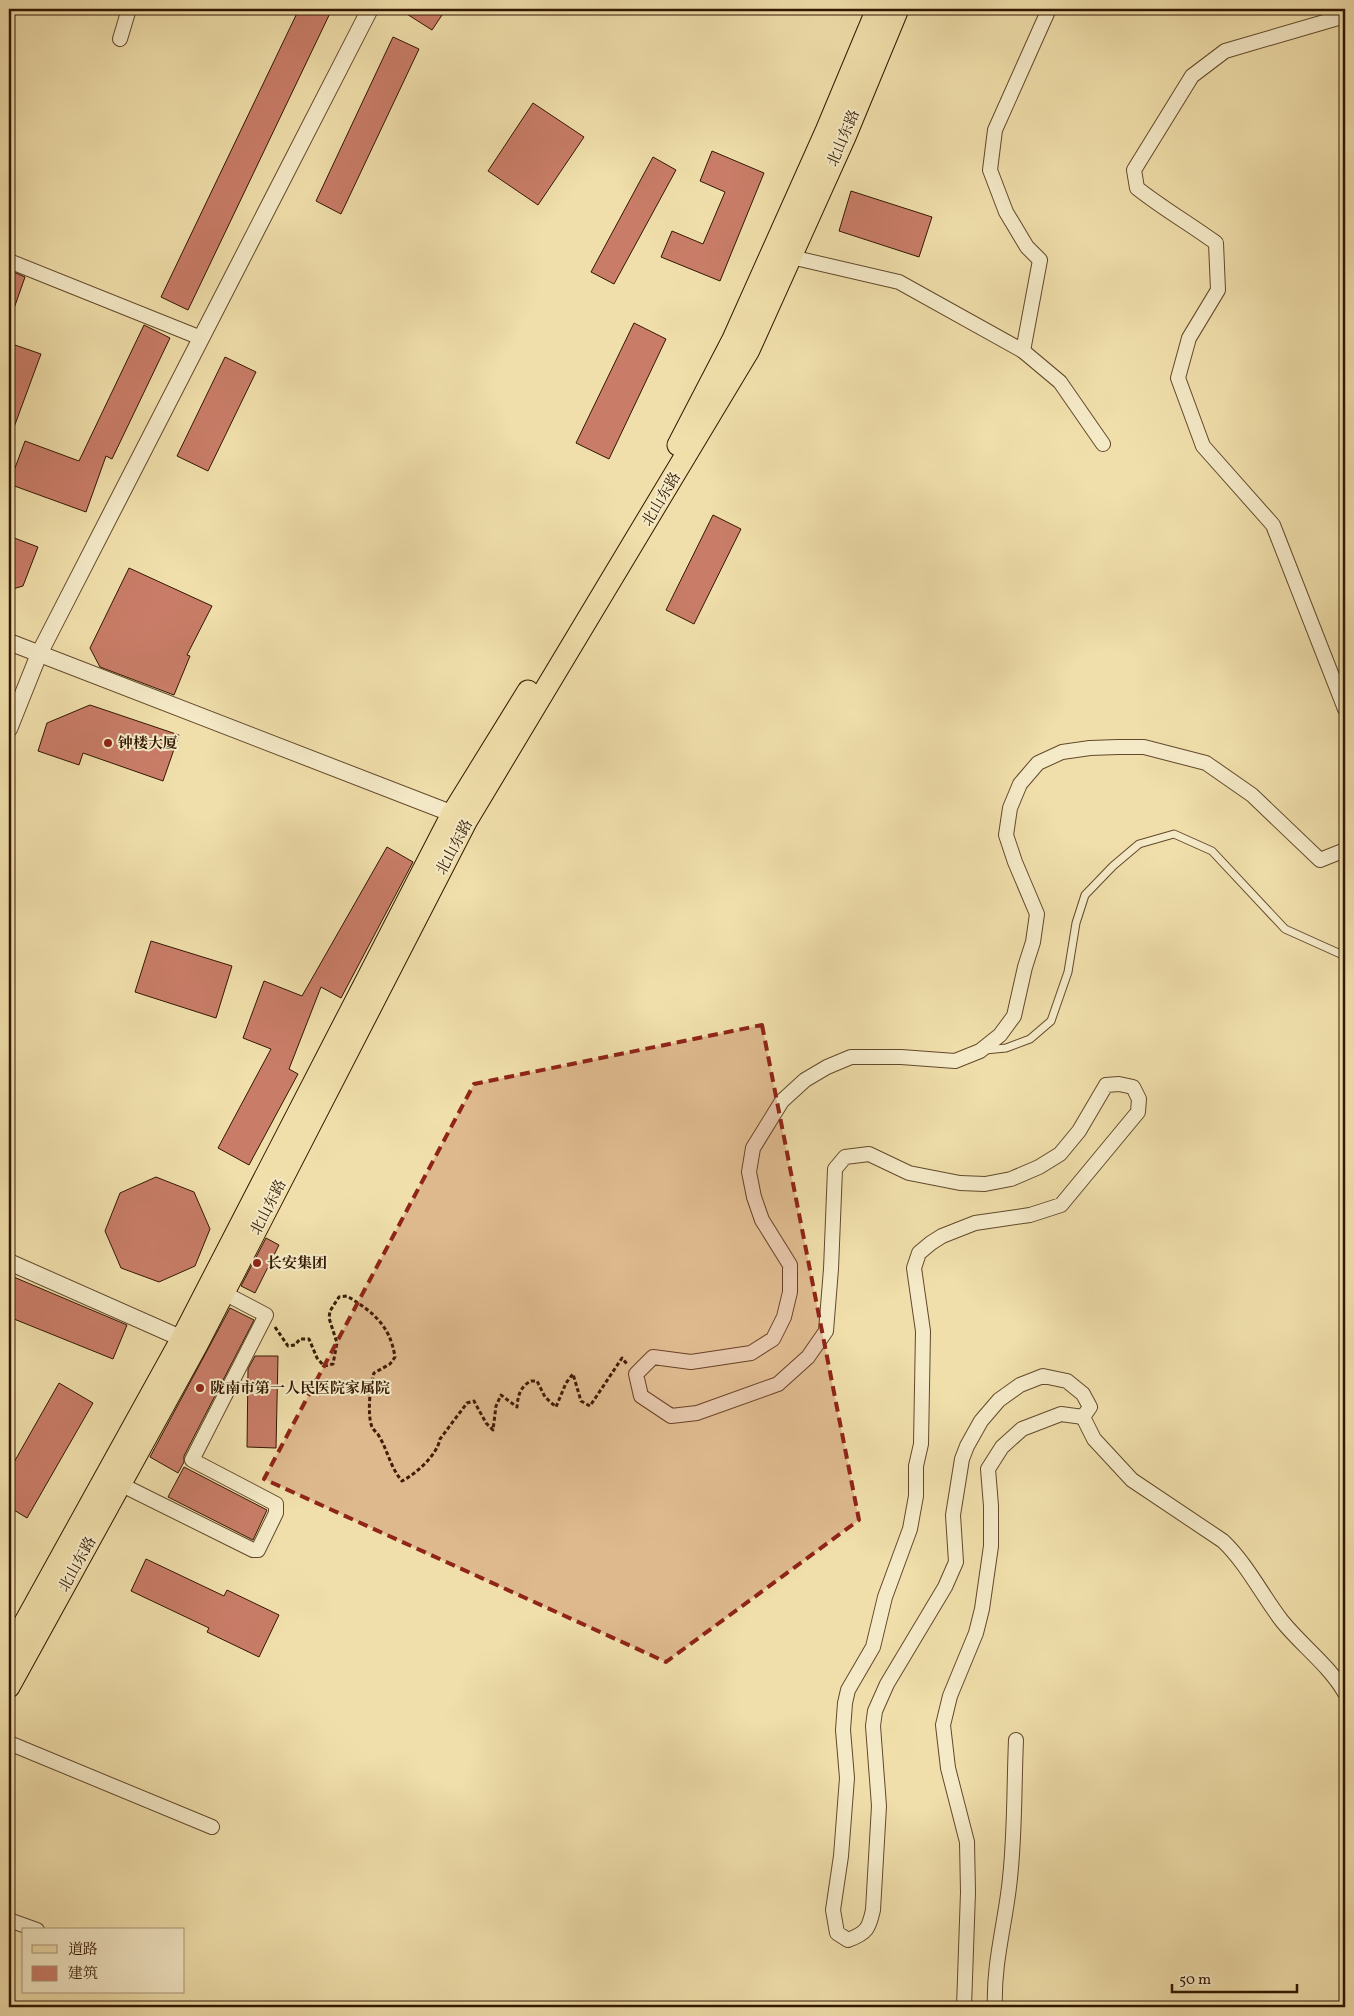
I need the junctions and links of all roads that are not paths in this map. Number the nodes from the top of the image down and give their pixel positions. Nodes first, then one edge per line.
1 (129, 9) edge
2 (370, 9) edge
3 (877, 9) edge
4 (898, 9) edge
5 (1049, 9) edge
6 (1345, 16) edge
7 (120, 39) dead end
8 (791, 257) junction
9 (9, 261) edge
10 (201, 338) junction
11 (1023, 351) junction
12 (1103, 444) dead end
13 (9, 642) edge
14 (40, 654) junction
15 (1345, 709) edge
16 (9, 729) edge
17 (460, 817) junction
18 (1345, 850) edge
19 (1345, 956) edge
20 (980, 1051) junction
21 (9, 1262) edge
22 (224, 1293) junction
23 (189, 1342) junction
24 (1083, 1417) junction
25 (120, 1484) junction
26 (9, 1651) edge
27 (9, 1687) edge
28 (1345, 1693) edge
29 (1016, 1740) dead end
30 (9, 1743) edge
31 (212, 1827) dead end
32 (9, 1920) edge
33 (31, 1928) edge
34 (964, 2007) edge
35 (995, 2007) edge

1 - 7 street
2 - 10 street
3 - 17 main road, 北山东路
4 - 8 main road, 北山东路
5 - 11 street
6 - 15 street
8 - 11 street
8 - 17 main road, 北山东路
9 - 10 street
10 - 14 street
11 - 12 street
13 - 14 street
14 - 16 street
14 - 17 street
17 - 22 main road, 北山东路
17 - 23 main road, 北山东路
18 - 20 street
19 - 20 lane
20 - 24 street
21 - 23 street
22 - 23 main road, 北山东路
22 - 25 street
23 - 25 main road, 北山东路
23 - 26 main road, 北山东路
24 - 28 street
24 - 34 street
25 - 27 main road, 北山东路
29 - 35 street
30 - 31 street
32 - 33 street

